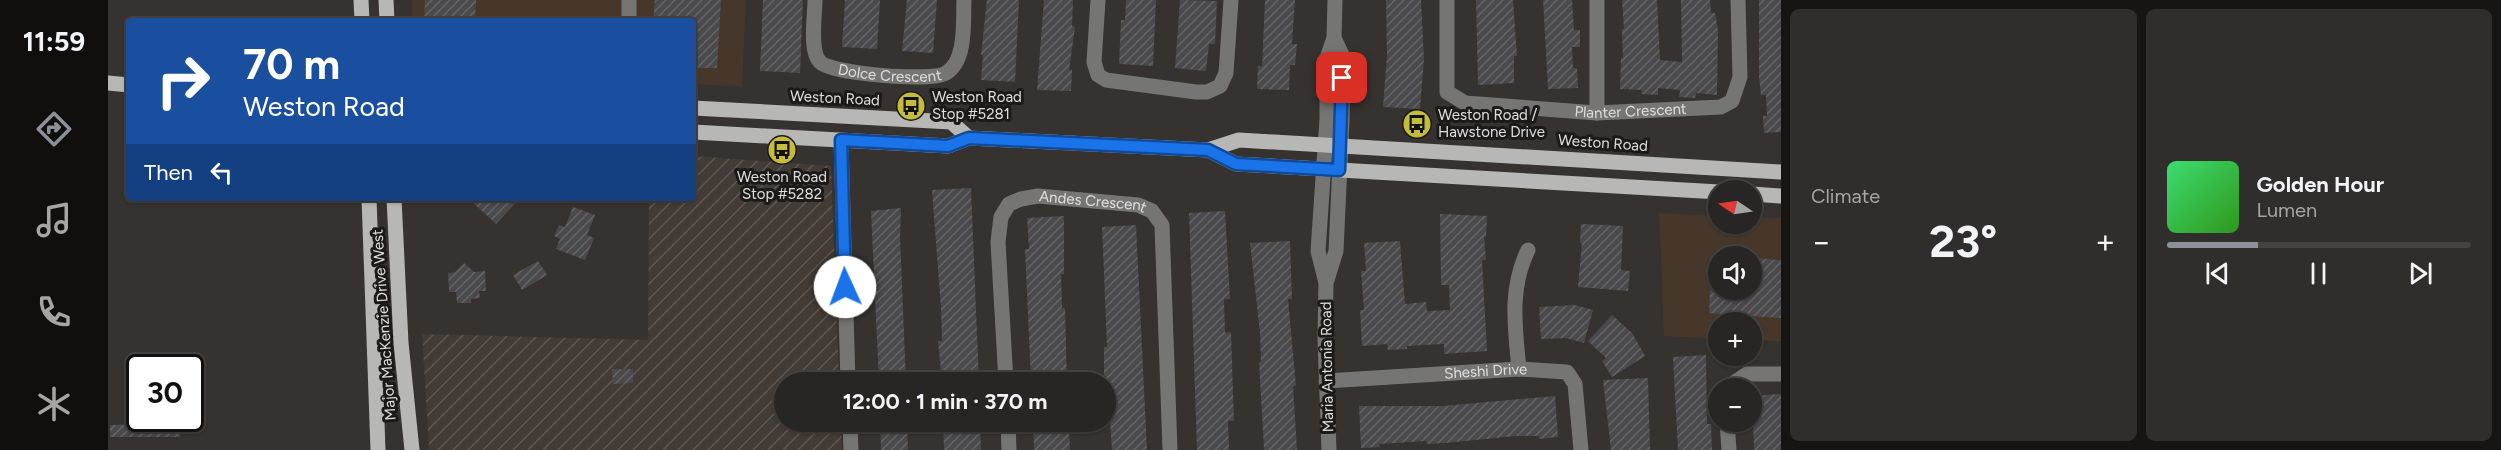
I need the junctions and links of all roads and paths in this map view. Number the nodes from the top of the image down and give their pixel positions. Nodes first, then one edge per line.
1 (361, 0) edge
2 (386, 0) edge
3 (629, 0) edge
4 (815, 0) edge
5 (964, 0) edge
6 (1098, 0) edge
7 (1231, 0) edge
8 (1335, 0) edge
9 (1447, 0) edge
10 (1597, 0) edge
11 (1738, 0) edge
12 (362, 18) edge
13 (387, 18) edge
14 (629, 18) edge
15 (1334, 38) junction
16 (108, 83) edge
17 (126, 85) edge
18 (696, 108) edge
19 (1597, 112) junction
20 (696, 132) edge
21 (969, 138) junction
22 (841, 140) junction
23 (1325, 145) junction
24 (1341, 146) junction
25 (1208, 150) junction
26 (1323, 169) junction
27 (1339, 170) junction
28 (1781, 172) edge
29 (1708, 191) edge
30 (1762, 195) edge
31 (1781, 196) edge
32 (369, 201) edge
33 (394, 201) edge
34 (1528, 250) dead end
35 (1326, 283) junction
36 (1520, 369) junction
37 (848, 372) edge
38 (1005, 372) edge
39 (1781, 374) edge
40 (1741, 378) edge
41 (1326, 381) junction
42 (850, 432) edge
43 (1008, 432) edge
44 (1728, 432) edge
45 (378, 450) edge
46 (412, 450) edge
47 (851, 450) edge
48 (1009, 450) edge
49 (1170, 450) edge
50 (1329, 450) edge
51 (1581, 450) edge
52 (1729, 450) edge

1 - 12 main road
2 - 13 main road
3 - 14 street
4 - 5 street, Dolce Crescent
6 - 7 street
8 - 15 street
9 - 19 street, Planter Crescent
10 - 19 street
11 - 19 street, Planter Crescent
15 - 23 street, Maria Antonia Road
15 - 24 street, Maria Antonia Road
16 - 17 main road
18 - 21 main road, Weston Road
20 - 22 main road, Weston Road
21 - 22 main road, Weston Road
21 - 25 main road, Weston Road
22 - 37 street
23 - 24 main road, Weston Road
23 - 25 main road, Weston Road
23 - 26 street, Maria Antonia Road
24 - 27 street, Maria Antonia Road
24 - 28 main road, Weston Road
25 - 26 main road, Weston Road
26 - 27 main road, Weston Road
26 - 35 street, Maria Antonia Road
27 - 29 main road, Weston Road
27 - 35 street, Maria Antonia Road
30 - 31 main road
32 - 45 main road, Major MacKenzie Drive West
33 - 46 main road, Major MacKenzie Drive West
34 - 36 street
35 - 41 street, Maria Antonia Road
36 - 41 street, Sheshi Drive
36 - 51 street, Sheshi Drive
38 - 49 street, Andes Crescent
39 - 40 street
41 - 50 street, Maria Antonia Road
42 - 47 street
43 - 48 street
44 - 52 street

